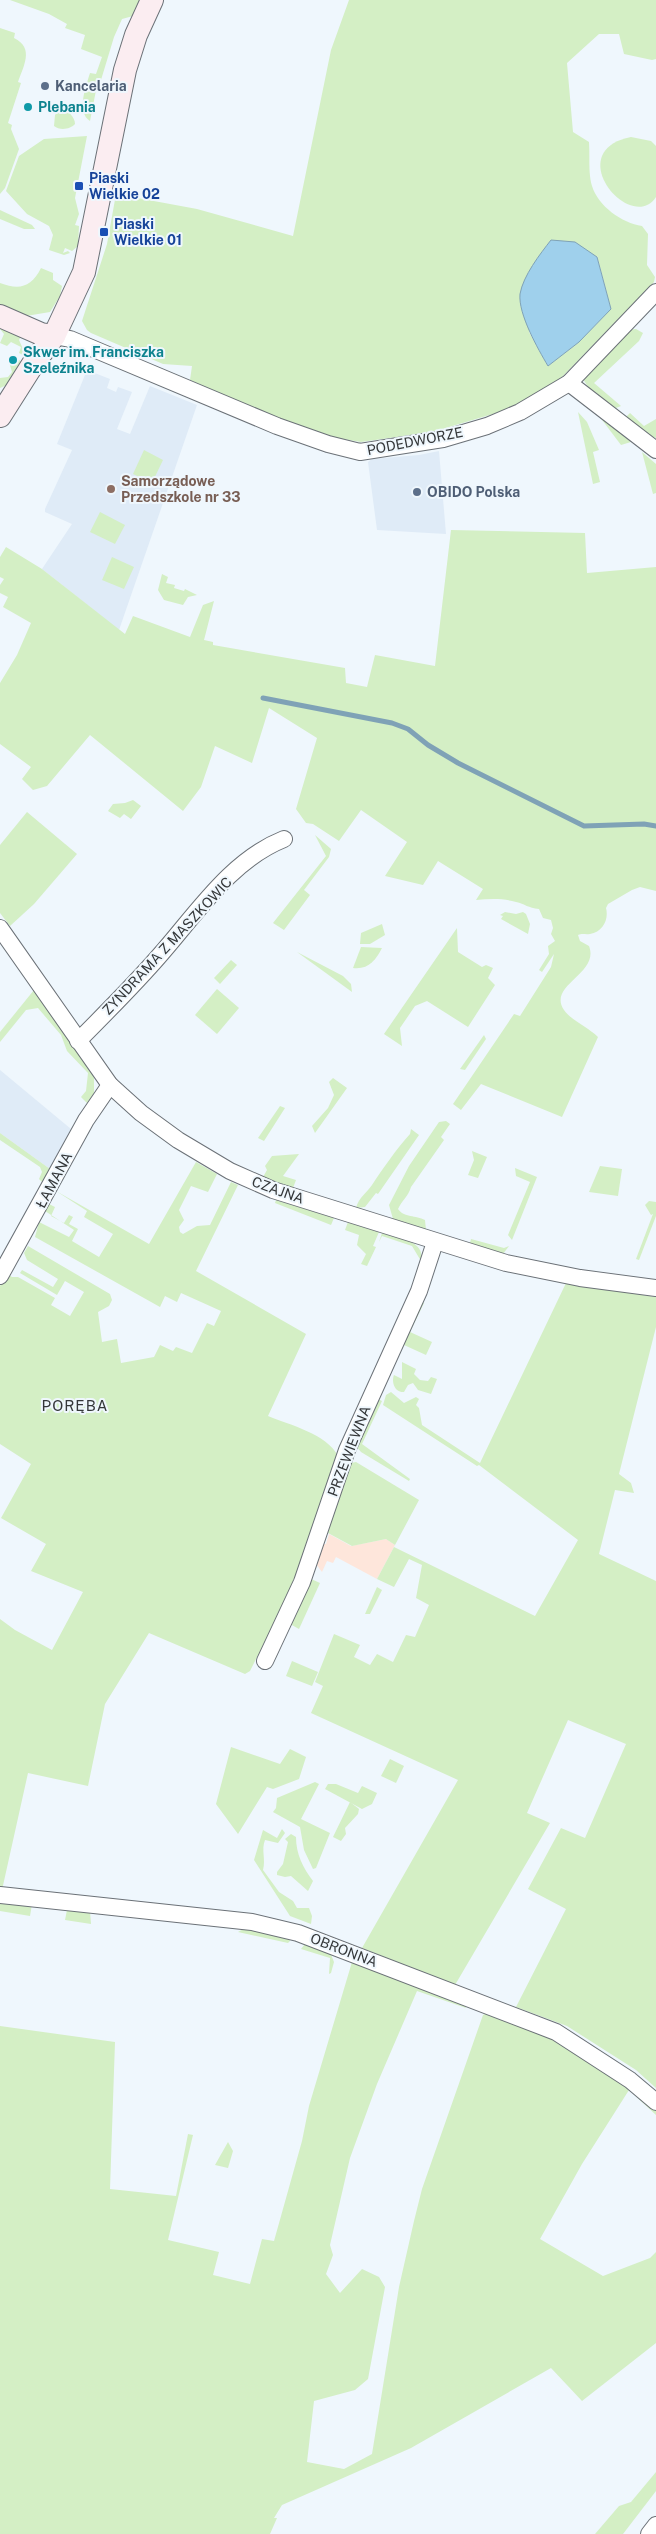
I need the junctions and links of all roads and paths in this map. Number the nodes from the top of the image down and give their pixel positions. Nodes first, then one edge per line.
1 (152, 0) edge
2 (656, 292) edge
3 (0, 316) edge
4 (54, 336) junction
5 (569, 383) junction
6 (0, 416) edge
7 (656, 450) edge
8 (284, 838) dead end
9 (0, 928) edge
10 (78, 1041) junction
11 (110, 1085) junction
12 (435, 1242) junction
13 (0, 1276) edge
14 (656, 1288) edge
15 (265, 1661) dead end
16 (0, 1895) edge
17 (656, 2102) edge
18 (656, 2525) edge
19 (649, 2534) edge

1 - 4 street
2 - 5 street, PODEDWORZE
3 - 4 street
4 - 5 street, PODEDWORZE
4 - 6 street
5 - 7 street
8 - 10 street, ZYNDRAMA Z MASZKOWIC
9 - 10 street, CZAJNA
10 - 11 street, CZAJNA
11 - 12 street, CZAJNA
11 - 13 street, ŁAMANA
12 - 14 street, CZAJNA
12 - 15 street, PRZEWIEWNA
16 - 17 street, OBRONNA
18 - 19 street

